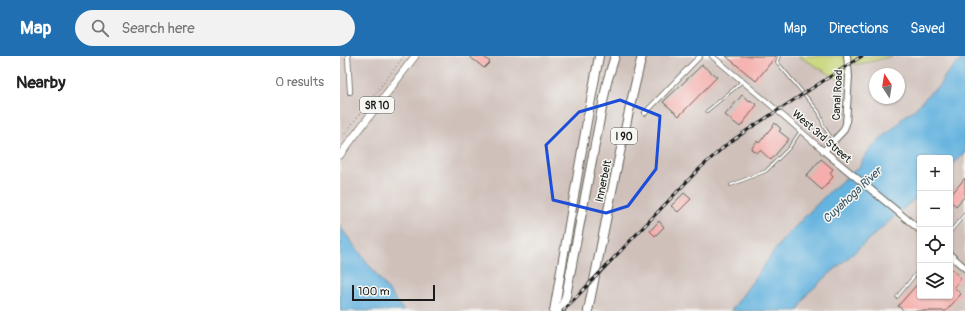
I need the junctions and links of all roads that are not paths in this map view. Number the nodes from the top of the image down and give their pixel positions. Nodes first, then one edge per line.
1 (348, 56) edge
2 (415, 56) edge
3 (599, 56) edge
4 (614, 56) edge
5 (642, 56) edge
6 (700, 56) edge
7 (712, 56) edge
8 (779, 56) edge
9 (848, 58) edge
10 (742, 81) junction
11 (350, 92) dead end
12 (707, 111) dead end
13 (645, 113) dead end
14 (801, 131) junction
15 (832, 139) junction
16 (824, 151) junction
17 (340, 155) edge
18 (731, 185) dead end
19 (965, 214) edge
20 (917, 228) edge
21 (953, 228) edge
22 (953, 258) edge
23 (965, 268) edge
24 (917, 272) edge
25 (896, 297) dead end
26 (554, 311) edge
27 (561, 311) edge
28 (589, 311) edge

1 - 11 street
2 - 17 main road, SR 10
3 - 26 highway
4 - 27 highway, Innerbelt
5 - 28 highway, Innerbelt / I 90
6 - 13 street
7 - 10 street, West 3rd Street
8 - 15 lane
9 - 15 street, Canal Road
10 - 12 lane
10 - 14 street, West 3rd Street
14 - 16 street, West 3rd Street
14 - 18 lane
15 - 16 street, Canal Road
16 - 20 street, West 3rd Street
19 - 21 lane
22 - 23 street
24 - 25 lane

